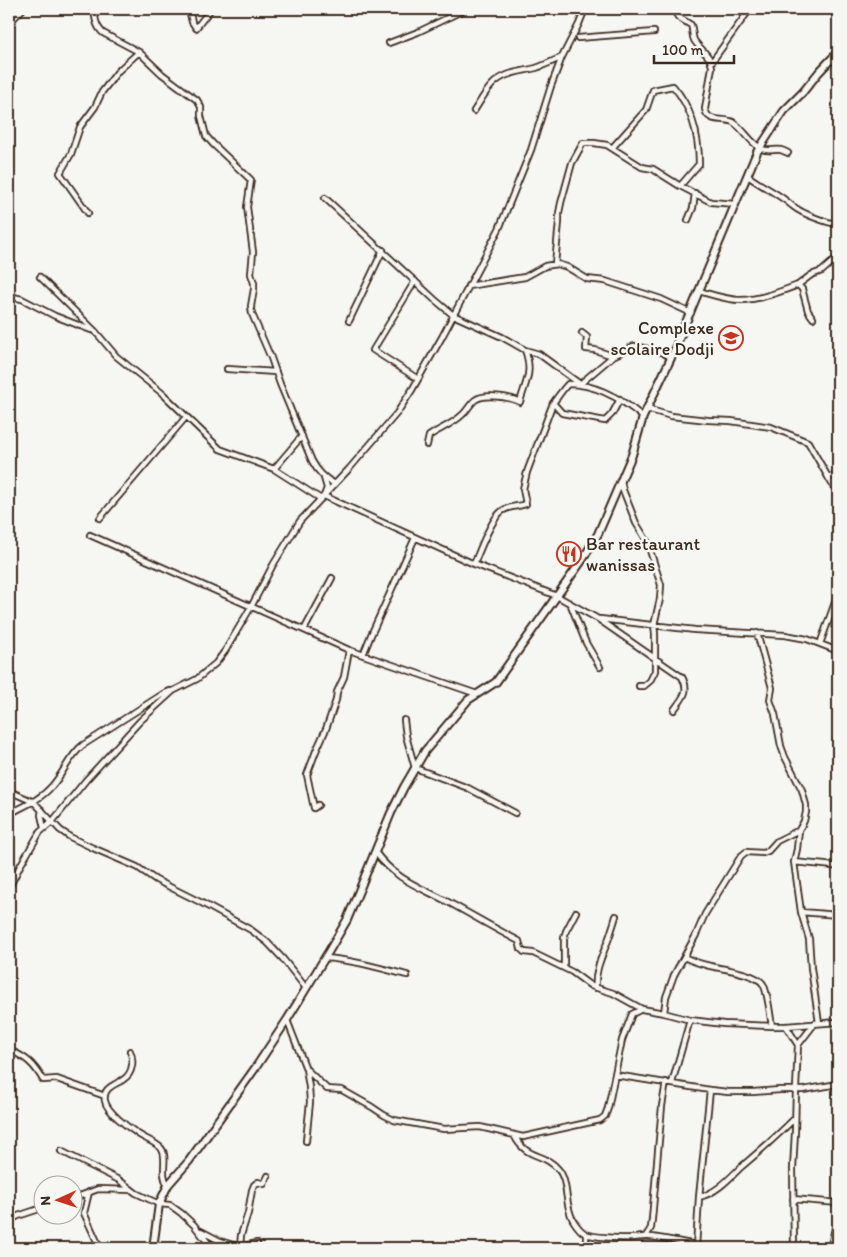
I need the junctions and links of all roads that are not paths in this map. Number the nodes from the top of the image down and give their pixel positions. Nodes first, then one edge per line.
1 (23, 9) edge
2 (94, 9) edge
3 (189, 9) edge
4 (211, 9) edge
5 (466, 9) edge
6 (586, 9) edge
7 (673, 9) edge
8 (750, 9) edge
9 (9, 23) edge
10 (654, 32) dead end
11 (578, 38) dead end
12 (389, 43) dead end
13 (139, 52) junction
14 (838, 52) edge
15 (562, 57) junction
16 (832, 60) junction
17 (711, 63) junction
18 (838, 65) edge
19 (474, 112) dead end
20 (612, 148) junction
21 (760, 148) junction
22 (788, 153) dead end
23 (748, 176) junction
24 (680, 186) junction
25 (696, 193) junction
26 (325, 198) dead end
27 (735, 204) junction
28 (88, 214) dead end
29 (688, 220) dead end
30 (838, 224) edge
31 (383, 250) junction
32 (838, 257) edge
33 (555, 264) junction
34 (40, 277) dead end
35 (415, 281) junction
36 (798, 285) junction
37 (468, 286) junction
38 (699, 291) junction
39 (9, 296) edge
40 (691, 313) junction
41 (453, 315) junction
42 (813, 318) dead end
43 (349, 320) dead end
44 (95, 331) junction
45 (582, 333) dead end
46 (525, 350) junction
47 (613, 356) junction
48 (671, 358) junction
49 (227, 369) dead end
50 (276, 372) junction
51 (418, 380) junction
52 (580, 384) junction
53 (620, 399) junction
54 (553, 403) junction
55 (647, 409) junction
56 (186, 417) junction
57 (643, 418) junction
58 (302, 436) junction
59 (427, 445) dead end
60 (274, 469) junction
61 (838, 476) edge
62 (828, 477) junction
63 (324, 478) junction
64 (621, 480) junction
65 (334, 484) junction
66 (838, 494) edge
67 (322, 497) junction
68 (100, 518) dead end
69 (90, 535) dead end
70 (415, 538) junction
71 (474, 564) junction
72 (332, 578) dead end
73 (838, 594) edge
74 (557, 596) junction
75 (570, 603) junction
76 (251, 607) junction
77 (598, 619) junction
78 (654, 626) junction
79 (304, 630) junction
80 (757, 633) junction
81 (820, 644) junction
82 (349, 650) junction
83 (838, 651) edge
84 (364, 655) junction
85 (655, 659) junction
86 (600, 667) dead end
87 (639, 686) dead end
88 (172, 691) junction
89 (477, 694) junction
90 (674, 710) dead end
91 (404, 720) dead end
92 (415, 768) junction
93 (9, 791) edge
94 (34, 802) junction
95 (318, 805) dead end
96 (42, 810) junction
97 (514, 813) dead end
98 (9, 814) edge
99 (52, 822) junction
100 (44, 828) junction
101 (798, 830) junction
102 (375, 852) junction
103 (794, 862) junction
104 (838, 867) edge
105 (9, 888) edge
106 (576, 912) dead end
107 (801, 912) junction
108 (838, 915) edge
109 (616, 916) dead end
110 (684, 957) junction
111 (325, 958) junction
112 (564, 968) junction
113 (407, 975) dead end
114 (306, 988) junction
115 (596, 988) junction
116 (632, 1003) junction
117 (642, 1009) junction
118 (664, 1013) junction
119 (632, 1014) junction
120 (287, 1020) junction
121 (690, 1020) junction
122 (838, 1022) edge
123 (817, 1023) junction
124 (772, 1026) junction
125 (786, 1026) junction
126 (798, 1045) junction
127 (9, 1050) edge
128 (130, 1051) dead end
129 (306, 1069) junction
130 (615, 1075) junction
131 (666, 1082) junction
132 (672, 1083) junction
133 (838, 1084) edge
134 (710, 1090) junction
135 (796, 1090) junction
136 (106, 1096) junction
137 (795, 1118) junction
138 (514, 1135) junction
139 (306, 1141) dead end
140 (61, 1151) dead end
141 (268, 1176) dead end
142 (168, 1185) junction
143 (132, 1190) junction
144 (89, 1192) junction
145 (82, 1195) edge
146 (699, 1197) junction
147 (793, 1198) junction
148 (160, 1204) junction
149 (838, 1204) edge
150 (32, 1211) edge
151 (838, 1217) edge
152 (9, 1221) edge
153 (197, 1229) junction
154 (586, 1234) junction
155 (646, 1236) junction
156 (241, 1238) junction
157 (229, 1243) junction
158 (257, 1243) dead end
159 (250, 1245) junction
160 (696, 1246) edge
161 (103, 1248) edge
162 (153, 1248) edge
163 (212, 1248) edge
164 (240, 1248) edge
165 (246, 1248) edge
166 (586, 1248) edge
167 (794, 1248) edge
168 (830, 1248) edge

1 - 9 street
2 - 13 street
3 - 4 street
5 - 12 street
6 - 15 street
7 - 17 street
8 - 17 street
10 - 11 street
13 - 28 street
13 - 50 street
14 - 16 main road
15 - 19 street
15 - 37 street
16 - 18 street
16 - 21 main road
17 - 21 street
20 - 24 street
20 - 24 street
20 - 33 street
21 - 22 street
21 - 23 main road
23 - 27 main road
23 - 30 street
24 - 25 street
25 - 27 street
25 - 29 street
26 - 31 street
27 - 38 main road
31 - 35 street
31 - 43 street
32 - 36 street
33 - 37 street
33 - 40 street
34 - 44 street
35 - 41 street
35 - 51 street
36 - 38 street
36 - 42 street
37 - 41 street
38 - 40 main road
39 - 44 street
40 - 48 main road
41 - 46 street
41 - 51 street
44 - 56 street
45 - 47 street
46 - 52 street
46 - 59 street
47 - 48 street
47 - 52 street
48 - 55 main road
49 - 50 street
50 - 58 street
51 - 65 street
52 - 53 street
52 - 54 street
53 - 54 street
53 - 57 street
54 - 71 street
55 - 57 main road
55 - 62 street
56 - 60 street
56 - 68 street
57 - 64 main road
58 - 60 street
58 - 63 street
60 - 67 street
61 - 62 street
62 - 66 street
63 - 65 street
63 - 67 street
64 - 74 main road
64 - 78 street
65 - 67 street
67 - 70 street
67 - 76 street
69 - 76 street
70 - 71 street
70 - 84 street
71 - 74 street
72 - 79 street
73 - 81 street
74 - 75 street
74 - 89 main road
75 - 77 street
75 - 86 street
76 - 79 street
76 - 88 street
77 - 78 street
77 - 85 street
78 - 80 street
78 - 85 street
79 - 82 street
80 - 81 street
80 - 101 street
81 - 83 street
82 - 84 street
82 - 95 street
84 - 89 street
85 - 87 street
85 - 90 street
88 - 94 street
88 - 99 street
89 - 92 main road
91 - 92 street
92 - 97 street
92 - 102 main road
93 - 94 street
94 - 96 street
94 - 98 street
96 - 99 street
96 - 100 street
99 - 100 street
99 - 114 street
100 - 105 street
101 - 103 street
101 - 110 street
102 - 111 main road
102 - 112 street
103 - 104 street
103 - 107 street
106 - 112 street
107 - 108 street
107 - 123 street
109 - 115 street
110 - 118 street
110 - 124 street
111 - 113 street
111 - 114 main road
112 - 115 street
114 - 120 main road
115 - 116 street
116 - 117 street
116 - 119 street
117 - 118 street
117 - 119 street
118 - 121 street
119 - 130 street
120 - 129 street
120 - 142 main road
121 - 124 street
121 - 132 street
122 - 123 street
123 - 125 street
123 - 126 street
124 - 125 street
125 - 126 street
126 - 135 street
127 - 136 street
128 - 136 street
129 - 138 street
129 - 139 street
130 - 131 street
130 - 138 street
131 - 132 street
131 - 155 street
132 - 134 street
133 - 135 street
134 - 135 street
134 - 146 street
135 - 137 street
136 - 142 street
137 - 146 street
137 - 147 street
138 - 154 street
140 - 143 street
141 - 156 street
142 - 148 main road
143 - 144 street
143 - 148 street
144 - 145 street
144 - 161 street
146 - 160 street
147 - 149 street
147 - 167 street
148 - 153 street
148 - 162 main road
150 - 152 street
151 - 168 street
153 - 157 street
153 - 163 street
154 - 155 street
154 - 166 street
155 - 160 street
156 - 157 street
156 - 164 street
157 - 164 street
158 - 159 street
159 - 164 street
159 - 165 street

